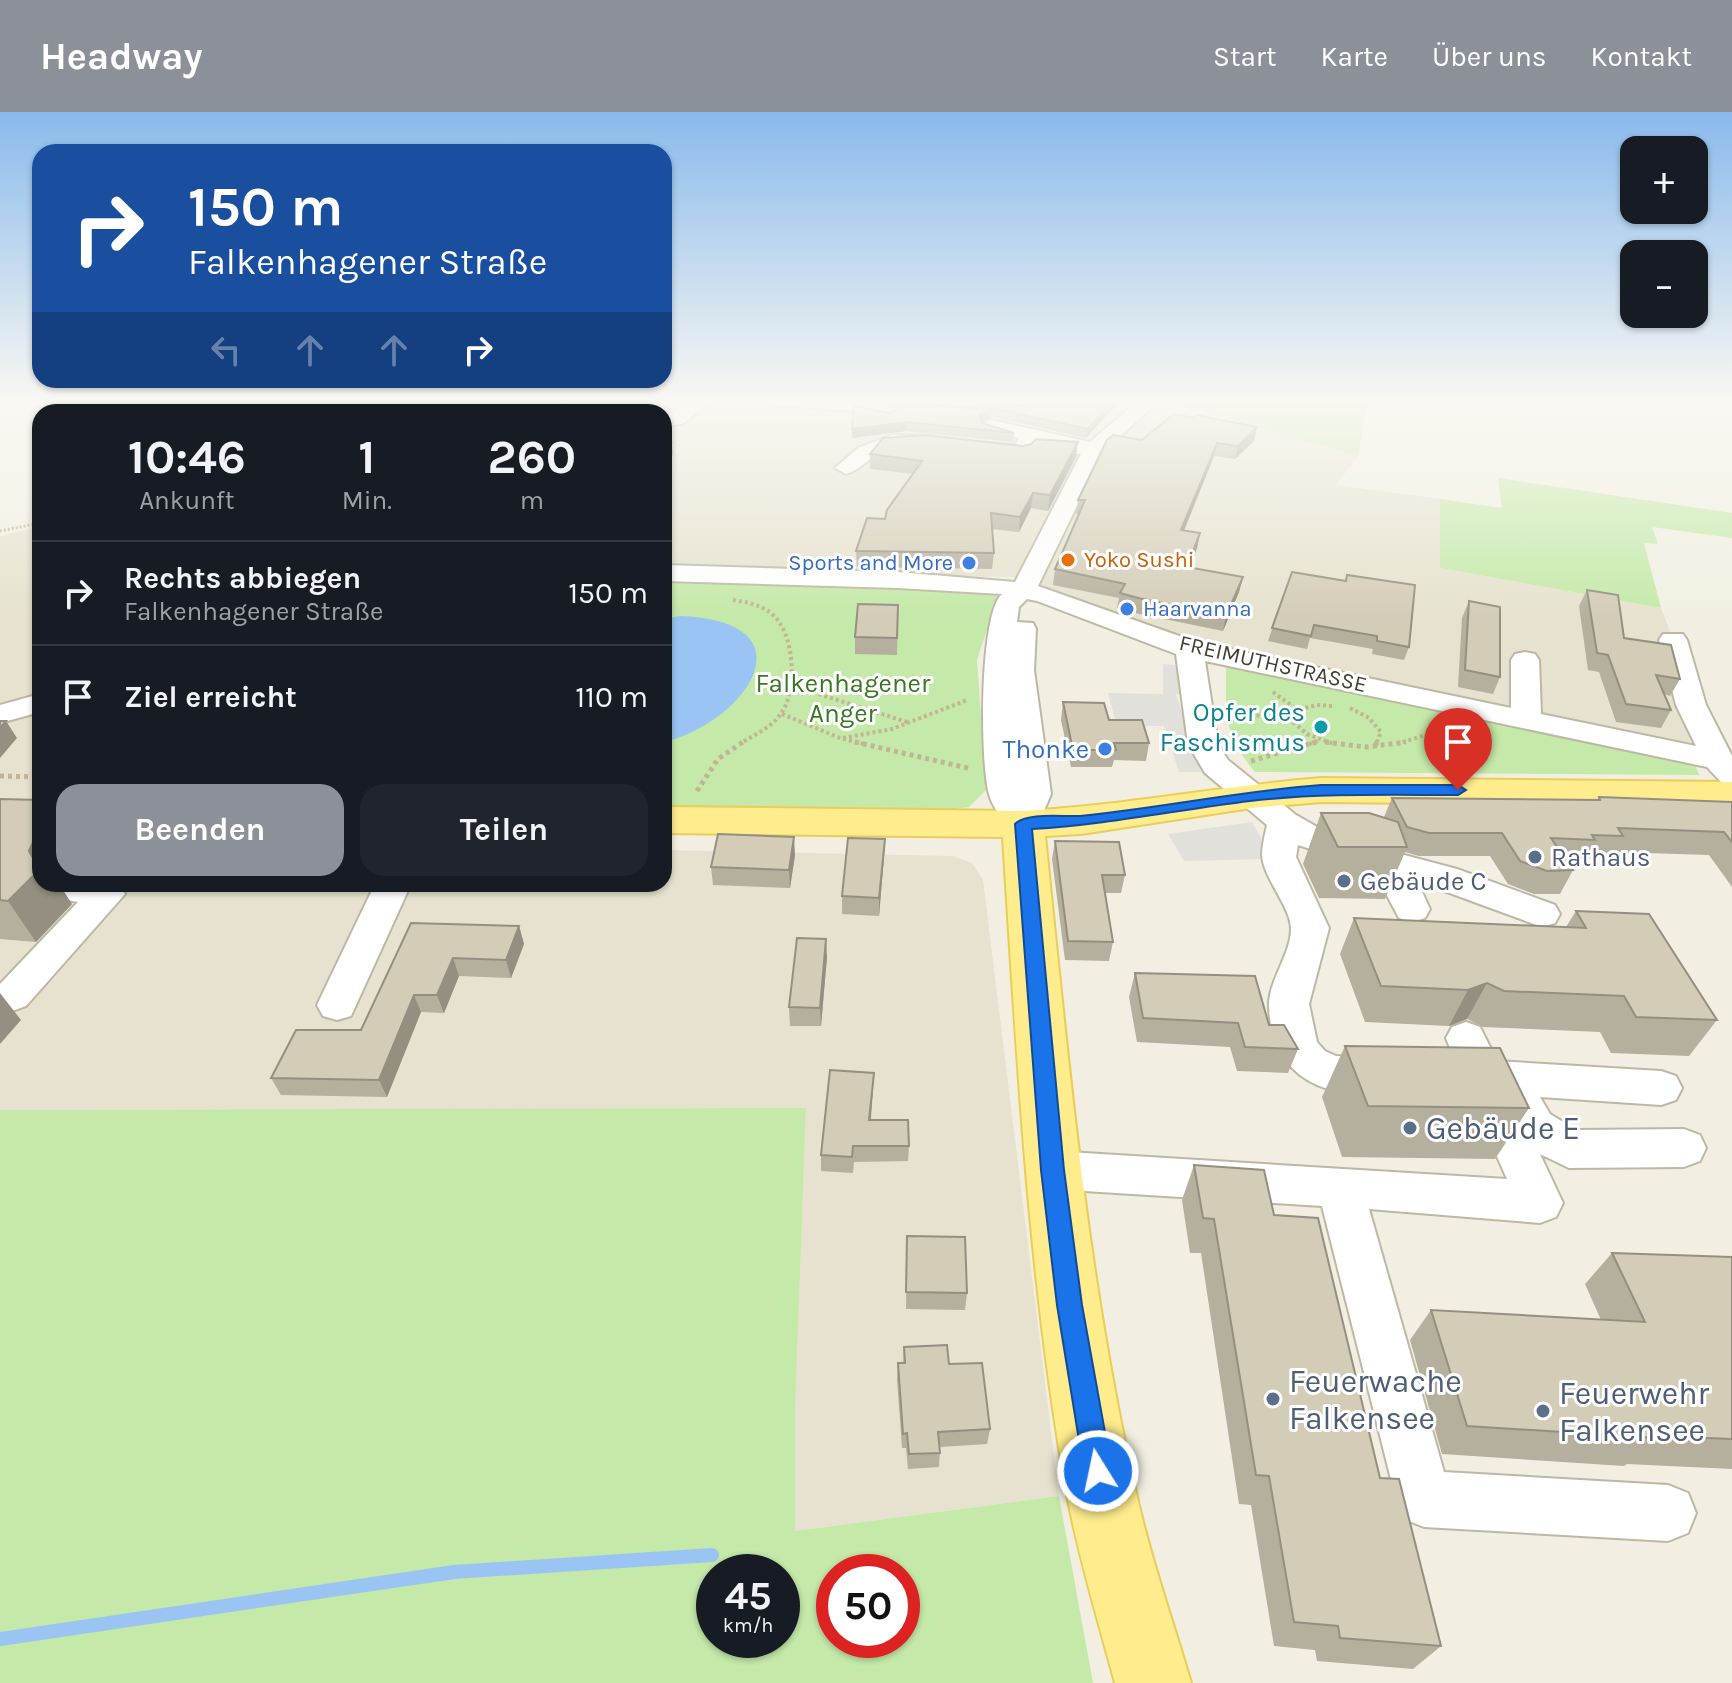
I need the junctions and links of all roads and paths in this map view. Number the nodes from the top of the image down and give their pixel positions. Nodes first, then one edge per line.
1 (1082, 472) edge
2 (32, 525) edge
3 (0, 531) edge
4 (672, 573) edge
5 (1023, 590) junction
6 (720, 600) dead end
7 (1673, 640) dead end
8 (1189, 649) junction
9 (1525, 660) dead end
10 (790, 685) junction
11 (967, 700) dead end
12 (1453, 703) junction
13 (1198, 704) junction
14 (32, 705) edge
15 (0, 714) edge
16 (782, 714) junction
17 (1526, 719) junction
18 (908, 722) junction
19 (1293, 722) junction
20 (1428, 737) junction
21 (840, 738) junction
22 (1319, 741) junction
23 (1375, 746) junction
24 (1464, 767) dead end
25 (974, 770) dead end
26 (0, 776) edge
27 (1727, 776) edge
28 (32, 777) edge
29 (1242, 788) junction
30 (697, 791) dead end
31 (672, 820) edge
32 (1284, 822) junction
33 (1023, 824) junction
34 (1396, 864) junction
35 (92, 892) edge
36 (389, 892) edge
37 (1412, 909) dead end
38 (1542, 914) dead end
39 (12, 996) dead end
40 (337, 1005) dead end
41 (1466, 1038) dead end
42 (1495, 1078) junction
43 (1661, 1088) dead end
44 (1684, 1148) dead end
45 (1052, 1170) junction
46 (1340, 1188) junction
47 (1668, 1513) dead end
48 (1153, 1683) edge

1 - 5 street
2 - 3 path
4 - 5 street, FREIMUTHSTRASSE
5 - 8 street, FREIMUTHSTRASSE
5 - 33 street
6 - 10 path
7 - 27 street
8 - 12 street, FREIMUTHSTRASSE
8 - 13 street
9 - 17 street
10 - 16 path
10 - 18 path
11 - 18 path
12 - 17 street, FREIMUTHSTRASSE
12 - 20 path
13 - 19 path
13 - 29 street
14 - 15 street
16 - 21 path
16 - 30 path
17 - 27 street, FREIMUTHSTRASSE
18 - 21 path
19 - 22 path
19 - 23 path
20 - 23 path
20 - 24 path
21 - 25 path
22 - 23 path
22 - 29 path
26 - 28 path
27 - 29 main road
29 - 32 street
29 - 33 main road
31 - 33 main road
32 - 34 street
32 - 42 street
33 - 45 main road
34 - 37 street
34 - 38 street
35 - 39 street
36 - 40 street
41 - 42 street
42 - 43 street
42 - 44 street
42 - 46 street
45 - 46 street
45 - 48 main road
46 - 47 street

